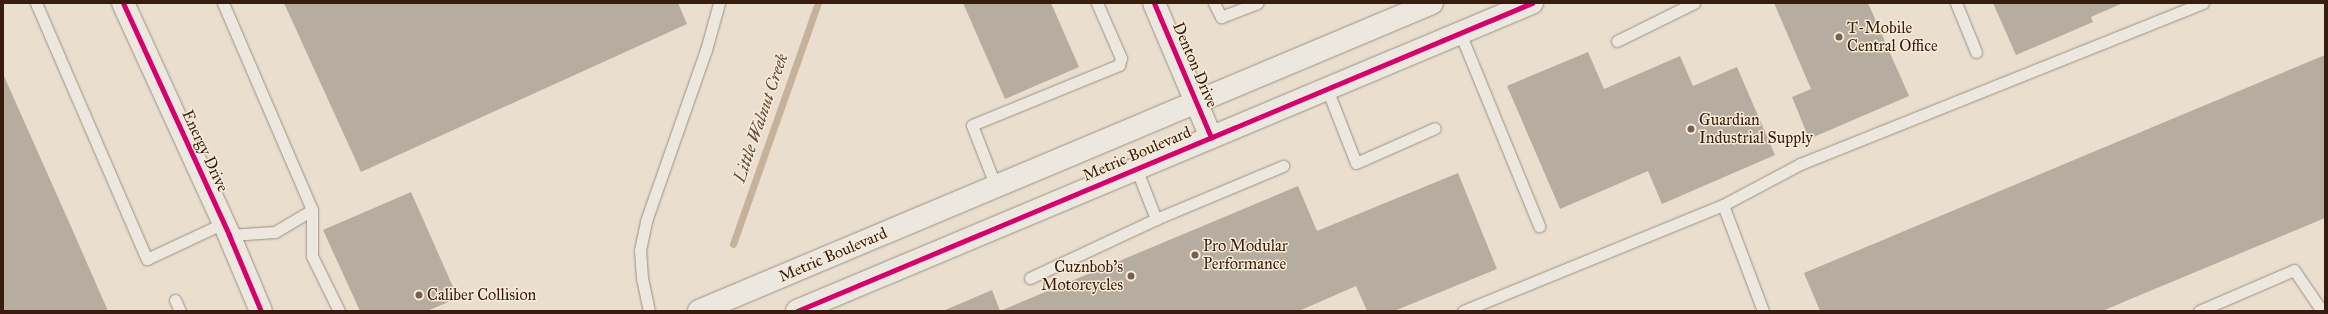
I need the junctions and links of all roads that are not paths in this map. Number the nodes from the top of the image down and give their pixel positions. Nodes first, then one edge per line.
1 (36, 3) edge
2 (123, 3) edge
3 (223, 3) edge
4 (719, 3) edge
5 (1097, 3) edge
6 (1154, 3) edge
7 (1214, 3) edge
8 (1257, 3) edge
9 (1432, 3) edge
10 (1532, 3) edge
11 (1694, 3) edge
12 (1956, 3) edge
13 (2202, 3) edge
14 (1460, 34) junction
15 (1617, 41) dead end
16 (1976, 52) dead end
17 (1327, 89) junction
18 (1196, 102) junction
19 (1435, 128) dead end
20 (1211, 137) junction
21 (1283, 166) dead end
22 (1136, 168) junction
23 (996, 187) junction
24 (1724, 205) junction
25 (312, 210) junction
26 (1156, 219) junction
27 (1539, 226) dead end
28 (226, 229) junction
29 (1030, 278) dead end
30 (176, 300) dead end
31 (709, 309) edge
32 (180, 311) edge
33 (261, 311) edge
34 (339, 311) edge
35 (650, 311) edge
36 (797, 311) edge
37 (1463, 311) edge
38 (1763, 311) edge
39 (2199, 311) edge
40 (2322, 311) edge

1 - 28 lane
2 - 28 main road, Energy Drive
3 - 25 lane
4 - 35 lane
5 - 23 lane
6 - 18 main road, Denton Drive
7 - 8 lane
9 - 18 main road, Metric Boulevard
10 - 14 main road, Metric Boulevard
11 - 15 lane
12 - 16 lane
13 - 24 lane
14 - 17 main road, Metric Boulevard
14 - 27 lane
17 - 19 lane
17 - 20 main road, Metric Boulevard
18 - 20 main road, Denton Drive
18 - 23 main road, Metric Boulevard
20 - 22 main road, Metric Boulevard
21 - 26 lane
22 - 26 lane
22 - 36 main road, Metric Boulevard
23 - 31 main road, Metric Boulevard
24 - 37 lane
24 - 38 lane
25 - 28 lane
25 - 34 lane
26 - 29 lane
28 - 33 main road, Energy Drive
30 - 32 lane
39 - 40 lane

